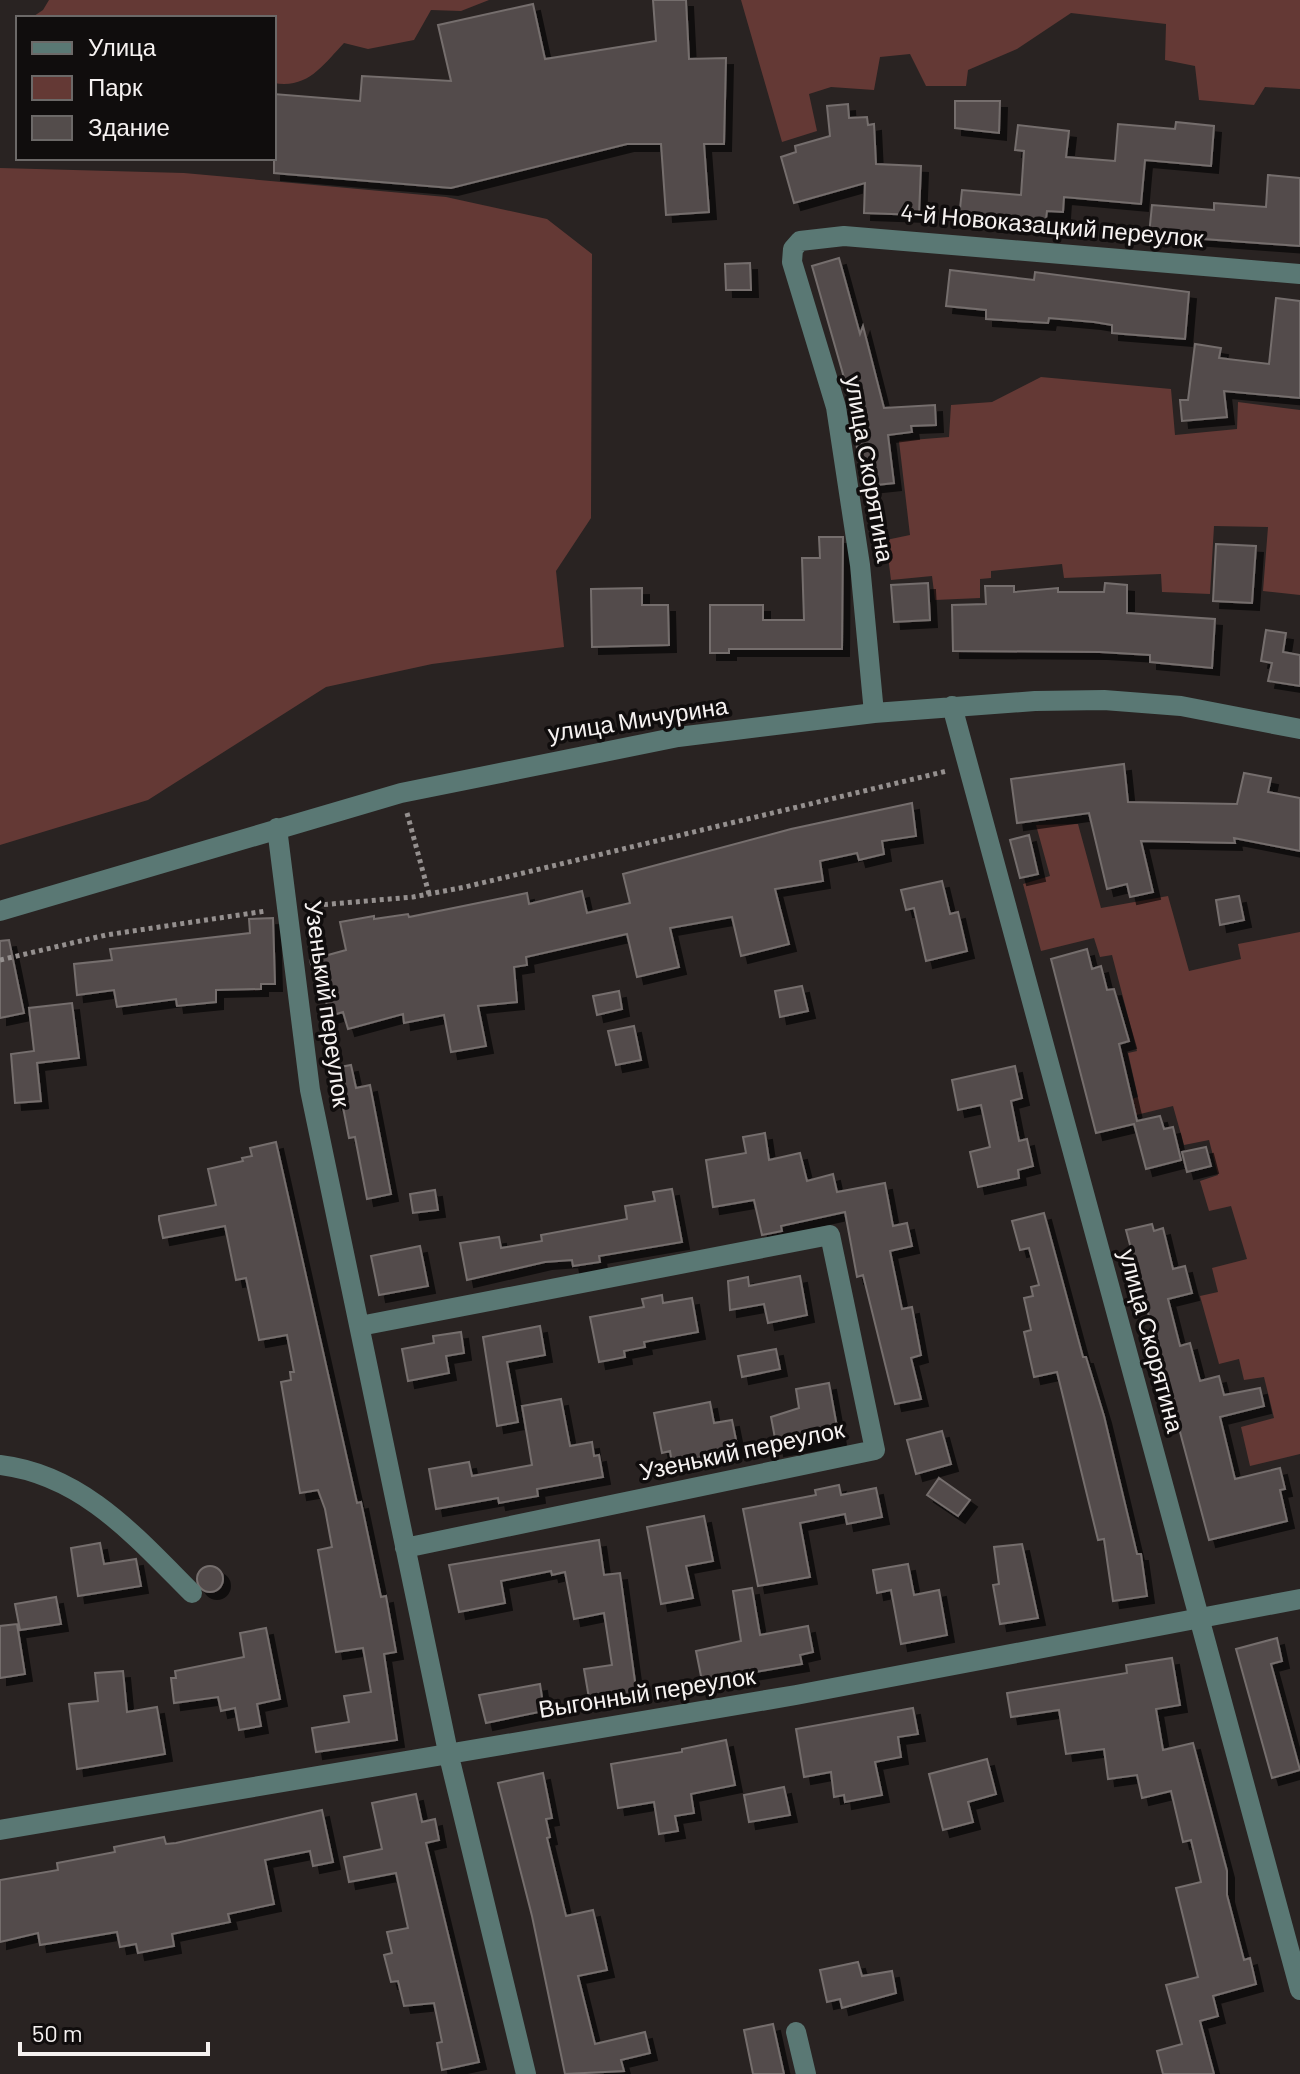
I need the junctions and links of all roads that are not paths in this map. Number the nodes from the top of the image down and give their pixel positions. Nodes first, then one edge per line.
1 (800, 241) joint
2 (1300, 274) edge
3 (952, 706) junction
4 (874, 713) junction
5 (1300, 729) edge
6 (277, 828) junction
7 (0, 911) edge
8 (360, 1326) junction
9 (0, 1465) edge
10 (405, 1548) junction
11 (192, 1593) dead end
12 (1300, 1599) edge
13 (1199, 1616) junction
14 (448, 1752) junction
15 (0, 1830) edge
16 (1298, 1979) edge
17 (796, 2032) dead end
18 (526, 2074) edge
19 (806, 2074) edge

1 - 2 street, 4-й Новоказацкий переулок
1 - 4 street, улица Скорятина
3 - 4 street, улица Мичурина
3 - 5 street, улица Мичурина
3 - 13 street, улица Скорятина
4 - 6 street, улица Мичурина
6 - 7 street, улица Мичурина
6 - 8 street, Узенький переулок
8 - 10 street, Узенький переулок
8 - 10 street, Узенький переулок
9 - 11 street
10 - 14 street, Узенький переулок
12 - 13 street, Выгонный переулок
13 - 14 street, Выгонный переулок
13 - 16 street, улица Скорятина
14 - 15 street, Выгонный переулок
14 - 18 street, Узенький переулок
17 - 19 street

